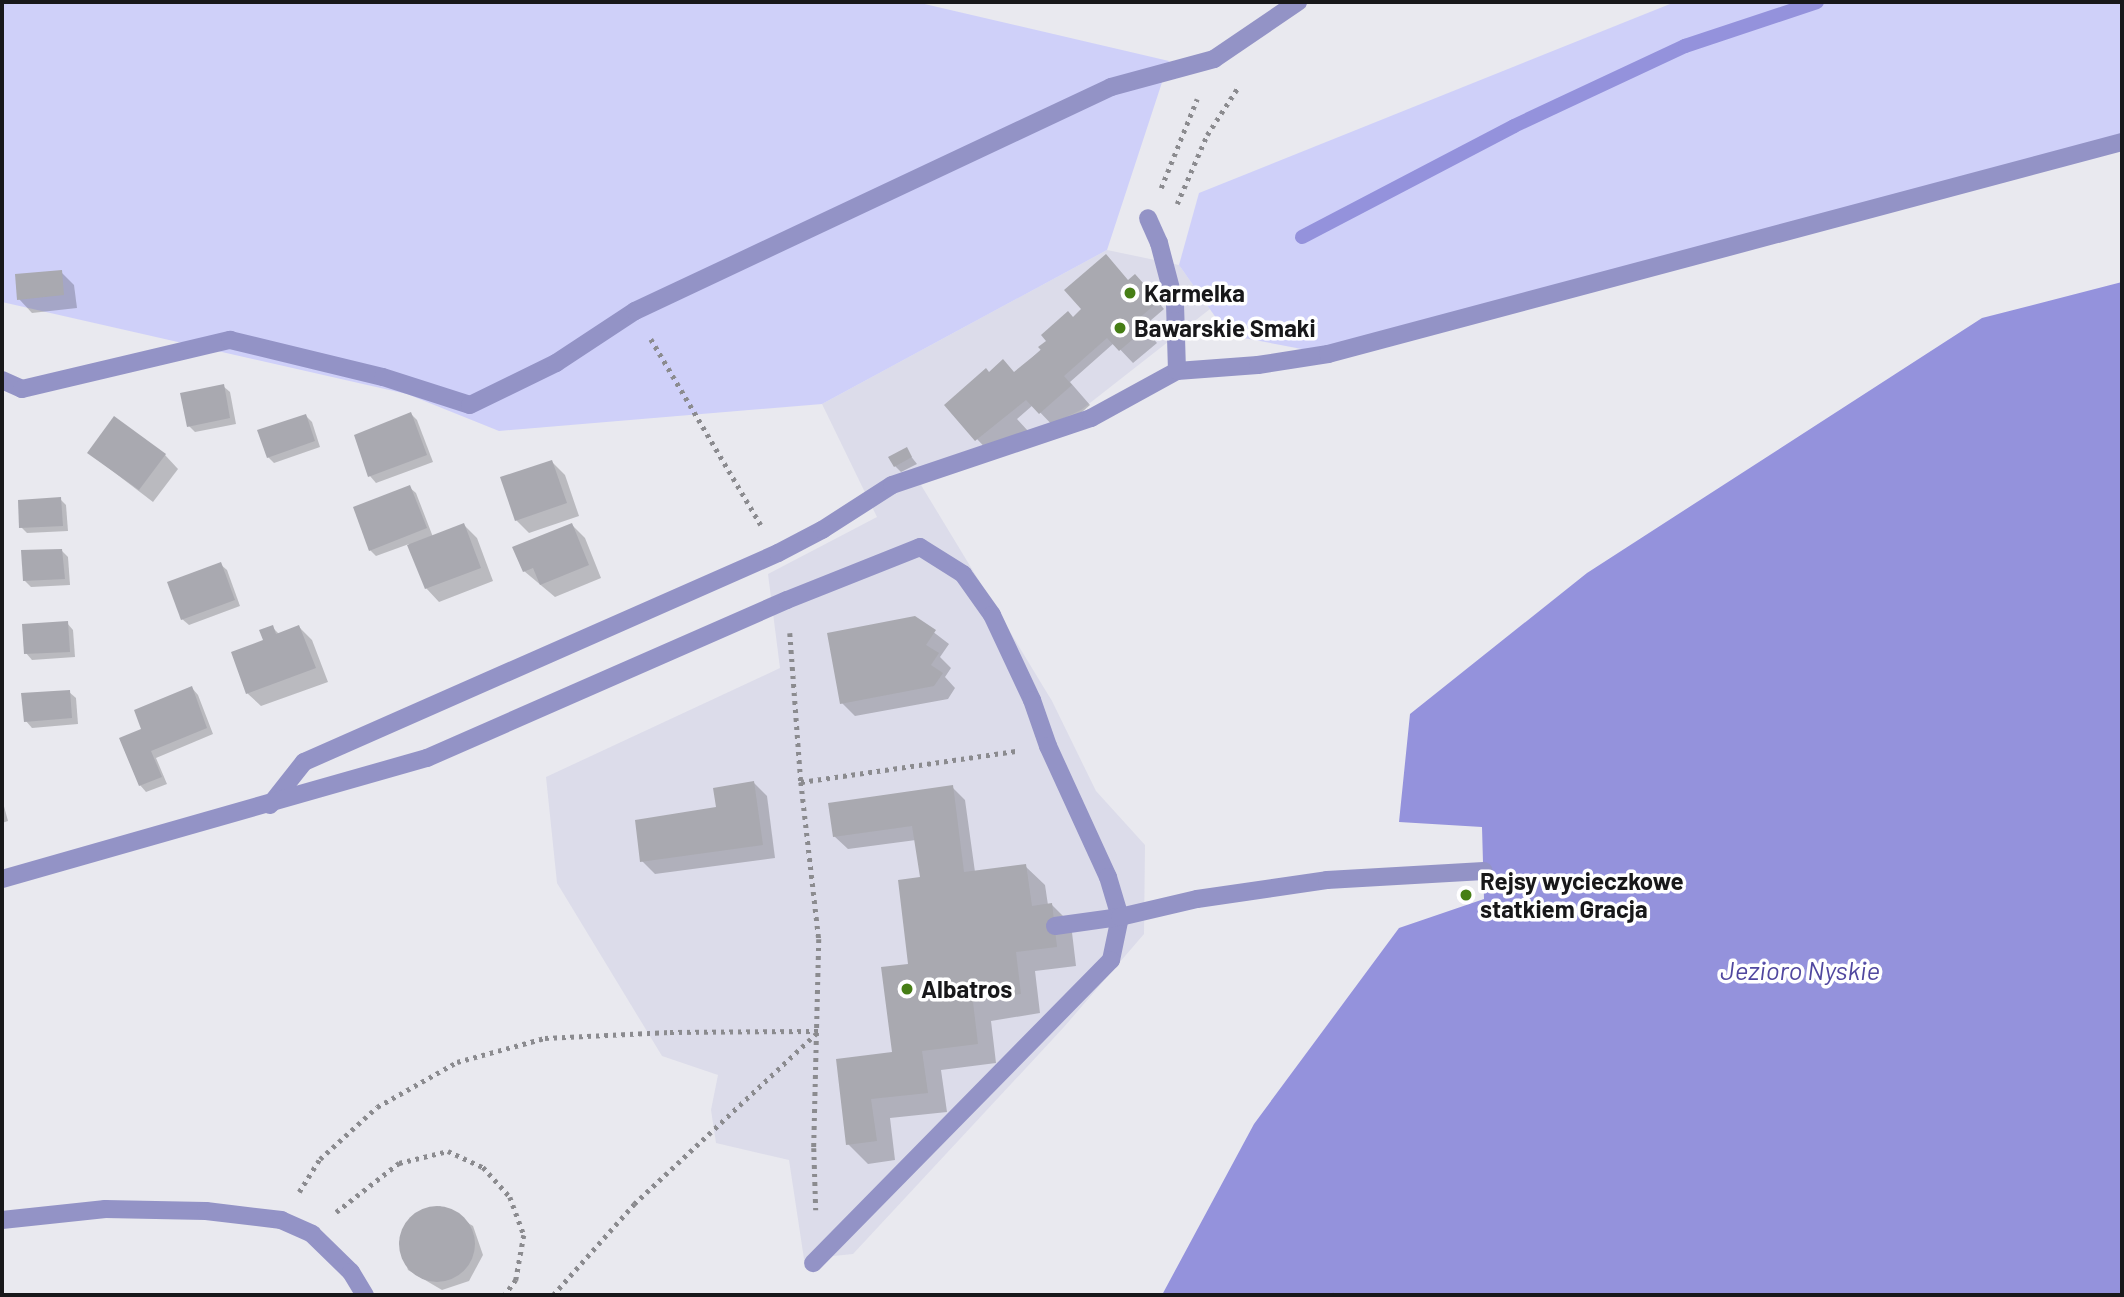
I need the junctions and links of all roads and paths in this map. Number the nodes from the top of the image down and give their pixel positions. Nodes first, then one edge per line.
1 (1298, 2) edge
2 (1214, 59) junction
3 (1241, 83) dead end
4 (2122, 142) edge
5 (1148, 218) joint
6 (1159, 243) junction
7 (635, 311) junction
8 (1177, 370) junction
9 (2, 380) edge
10 (778, 553) junction
11 (787, 600) junction
12 (1048, 746) junction
13 (801, 782) junction
14 (270, 805) junction
15 (1484, 871) dead end
16 (2, 879) edge
17 (1120, 917) junction
18 (1055, 926) dead end
19 (819, 1031) junction
20 (816, 1216) dead end
21 (2, 1220) edge
22 (281, 1220) junction
23 (312, 1234) junction
24 (813, 1264) dead end
25 (365, 1295) edge
26 (505, 1295) edge
27 (553, 1295) edge

1 - 2 street
2 - 5 path
2 - 7 street
3 - 6 path
4 - 8 street
5 - 6 street
6 - 8 street
7 - 9 street
7 - 10 path
8 - 10 street
10 - 14 street
11 - 12 street
11 - 13 path
11 - 14 street
12 - 13 path
12 - 17 street
13 - 19 path
14 - 16 street
15 - 17 street
17 - 18 street
17 - 24 street
19 - 20 path
19 - 22 path
19 - 27 path
21 - 22 street
22 - 23 street
23 - 25 street
23 - 26 path

